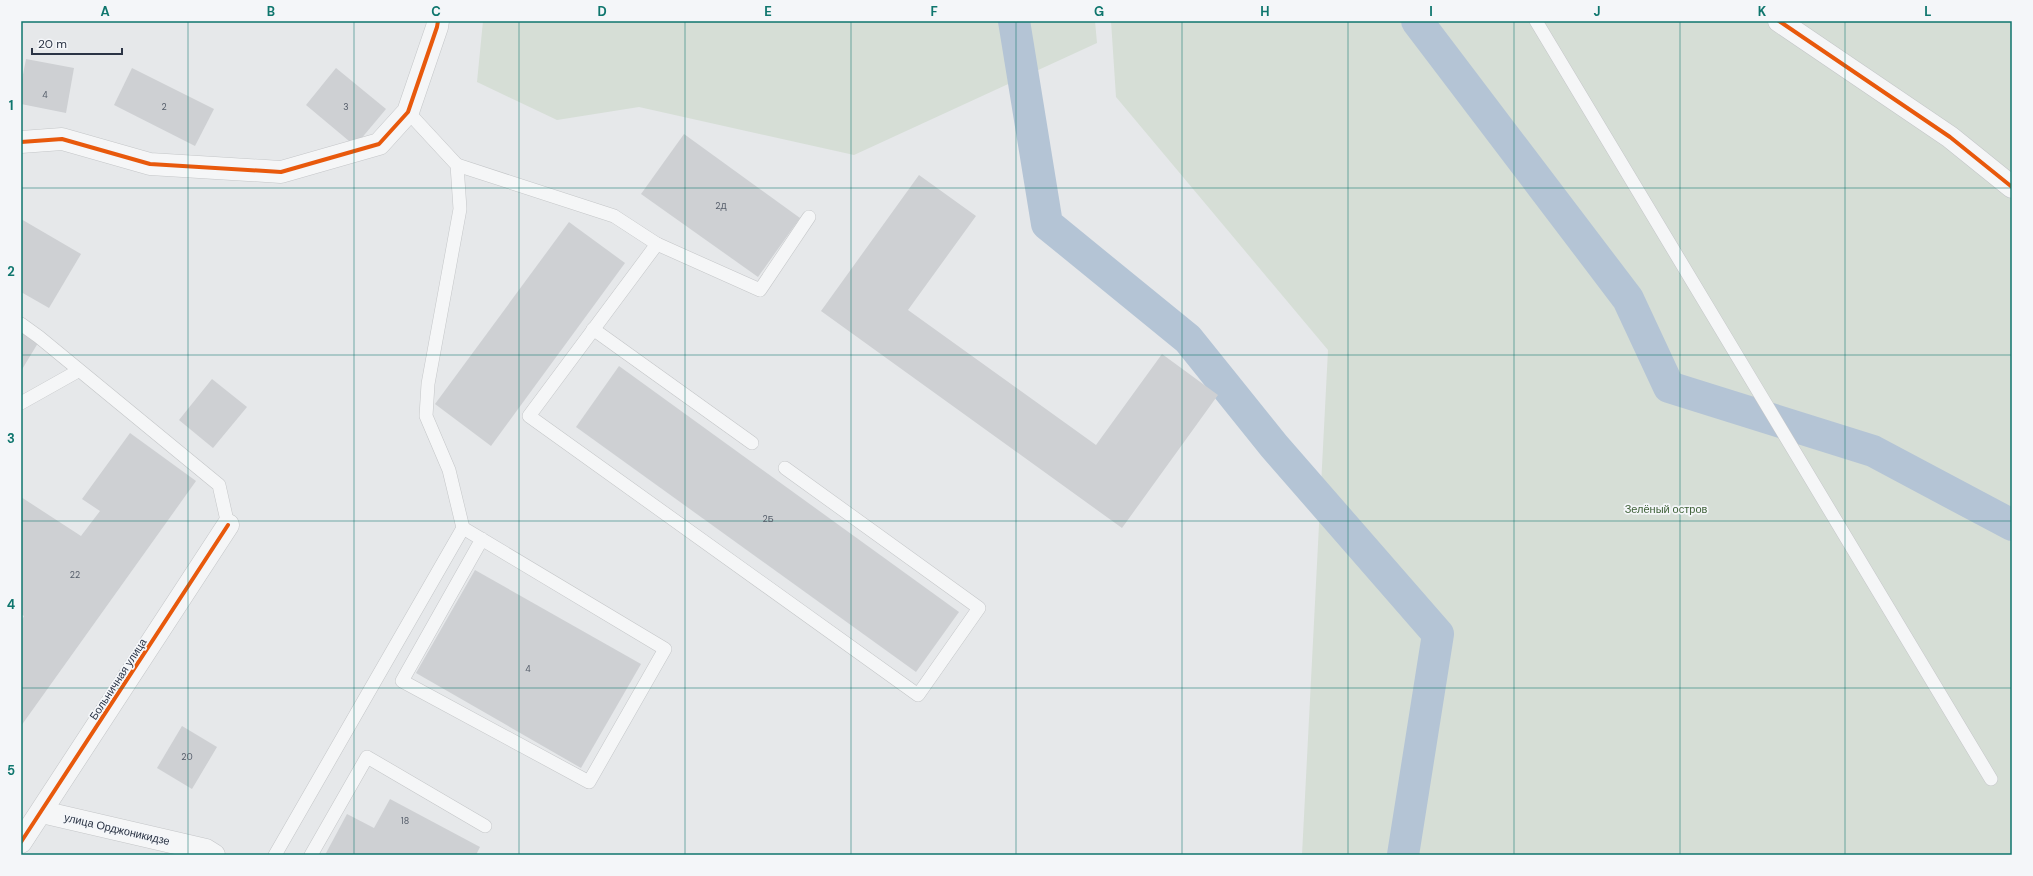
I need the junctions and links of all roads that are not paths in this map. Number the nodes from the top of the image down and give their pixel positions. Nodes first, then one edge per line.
1 (438, 21) edge
2 (1536, 21) edge
3 (1779, 21) edge
4 (408, 112) junction
5 (21, 142) edge
6 (457, 164) junction
7 (2012, 187) edge
8 (809, 217) dead end
9 (656, 244) junction
10 (21, 324) edge
11 (593, 329) junction
12 (78, 371) junction
13 (21, 403) edge
14 (752, 443) dead end
15 (785, 468) dead end
16 (228, 525) joint
17 (463, 528) junction
18 (482, 539) junction
19 (1991, 779) dead end
20 (42, 812) junction
21 (485, 826) dead end
22 (21, 842) edge
23 (214, 855) edge
24 (275, 855) edge
25 (311, 855) edge

1 - 4 street
2 - 19 lane
3 - 7 street
4 - 5 street
4 - 6 lane
6 - 9 lane
6 - 17 lane
8 - 9 lane
9 - 11 lane
10 - 12 lane
11 - 14 lane
11 - 15 lane
12 - 13 lane
12 - 16 lane
16 - 20 street, Больничная улица
17 - 18 lane
17 - 24 lane
18 - 18 lane
20 - 22 street, Больничная улица
20 - 23 street, улица Орджоникидзе
21 - 25 lane

